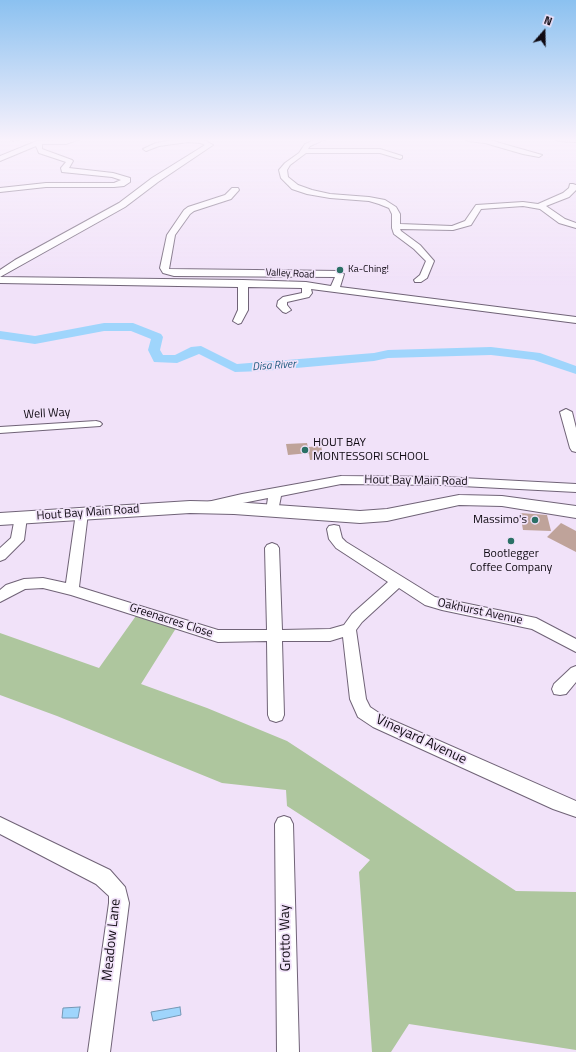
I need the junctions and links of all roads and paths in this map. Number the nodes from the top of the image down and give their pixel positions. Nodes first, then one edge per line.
1 (18, 188) edge
2 (144, 188) edge
3 (300, 188) edge
4 (573, 188) edge
5 (0, 190) edge
6 (235, 190) dead end
7 (540, 206) junction
8 (554, 216) junction
9 (576, 218) edge
10 (396, 226) junction
11 (576, 226) edge
12 (0, 274) edge
13 (0, 280) edge
14 (243, 283) junction
15 (306, 285) junction
16 (332, 288) junction
17 (411, 294) junction
18 (286, 310) dead end
19 (576, 320) edge
20 (238, 321) dead end
21 (566, 412) dead end
22 (96, 424) dead end
23 (0, 430) edge
24 (576, 448) edge
25 (576, 488) edge
26 (276, 493) junction
27 (205, 507) junction
28 (272, 511) junction
29 (576, 512) edge
30 (82, 513) junction
31 (21, 517) junction
32 (0, 519) edge
33 (334, 529) dead end
34 (272, 548) dead end
35 (0, 556) edge
36 (398, 580) junction
37 (72, 590) junction
38 (0, 597) edge
39 (349, 630) junction
40 (274, 637) junction
41 (576, 646) edge
42 (576, 672) edge
43 (560, 689) dead end
44 (276, 715) dead end
45 (576, 809) edge
46 (284, 824) dead end
47 (0, 825) edge
48 (99, 1052) edge
49 (288, 1052) edge

1 - 5 street
2 - 12 street
3 - 10 street
4 - 7 street
6 - 16 street
7 - 8 street
7 - 10 street
8 - 9 street
8 - 11 street
10 - 17 street
13 - 14 street, Valley Road
14 - 15 street, Valley Road
14 - 20 street
15 - 16 street, Valley Road
15 - 18 street
16 - 17 street, Valley Road
17 - 19 street, Valley Road
21 - 24 street
22 - 23 street, Well Way
25 - 26 street, Hout Bay Main Road
26 - 27 street, Hout Bay Main Road
26 - 28 street
27 - 28 main road, Hout Bay Main Road
27 - 30 main road, Hout Bay Main Road
28 - 29 main road, Hout Bay Main Road
30 - 31 main road, Hout Bay Main Road
30 - 37 street
31 - 32 main road, Hout Bay Main Road
31 - 35 street
33 - 36 street, Oakhurst Avenue
34 - 40 street
36 - 39 street
36 - 41 street, Oakhurst Avenue
37 - 38 street, Greenacres Close
37 - 40 street, Greenacres Close
39 - 40 street, Greenacres Close
39 - 45 street, Vineyard Avenue
40 - 44 street
42 - 43 street
46 - 49 street, Grotto Way
47 - 48 street, Meadow Lane

